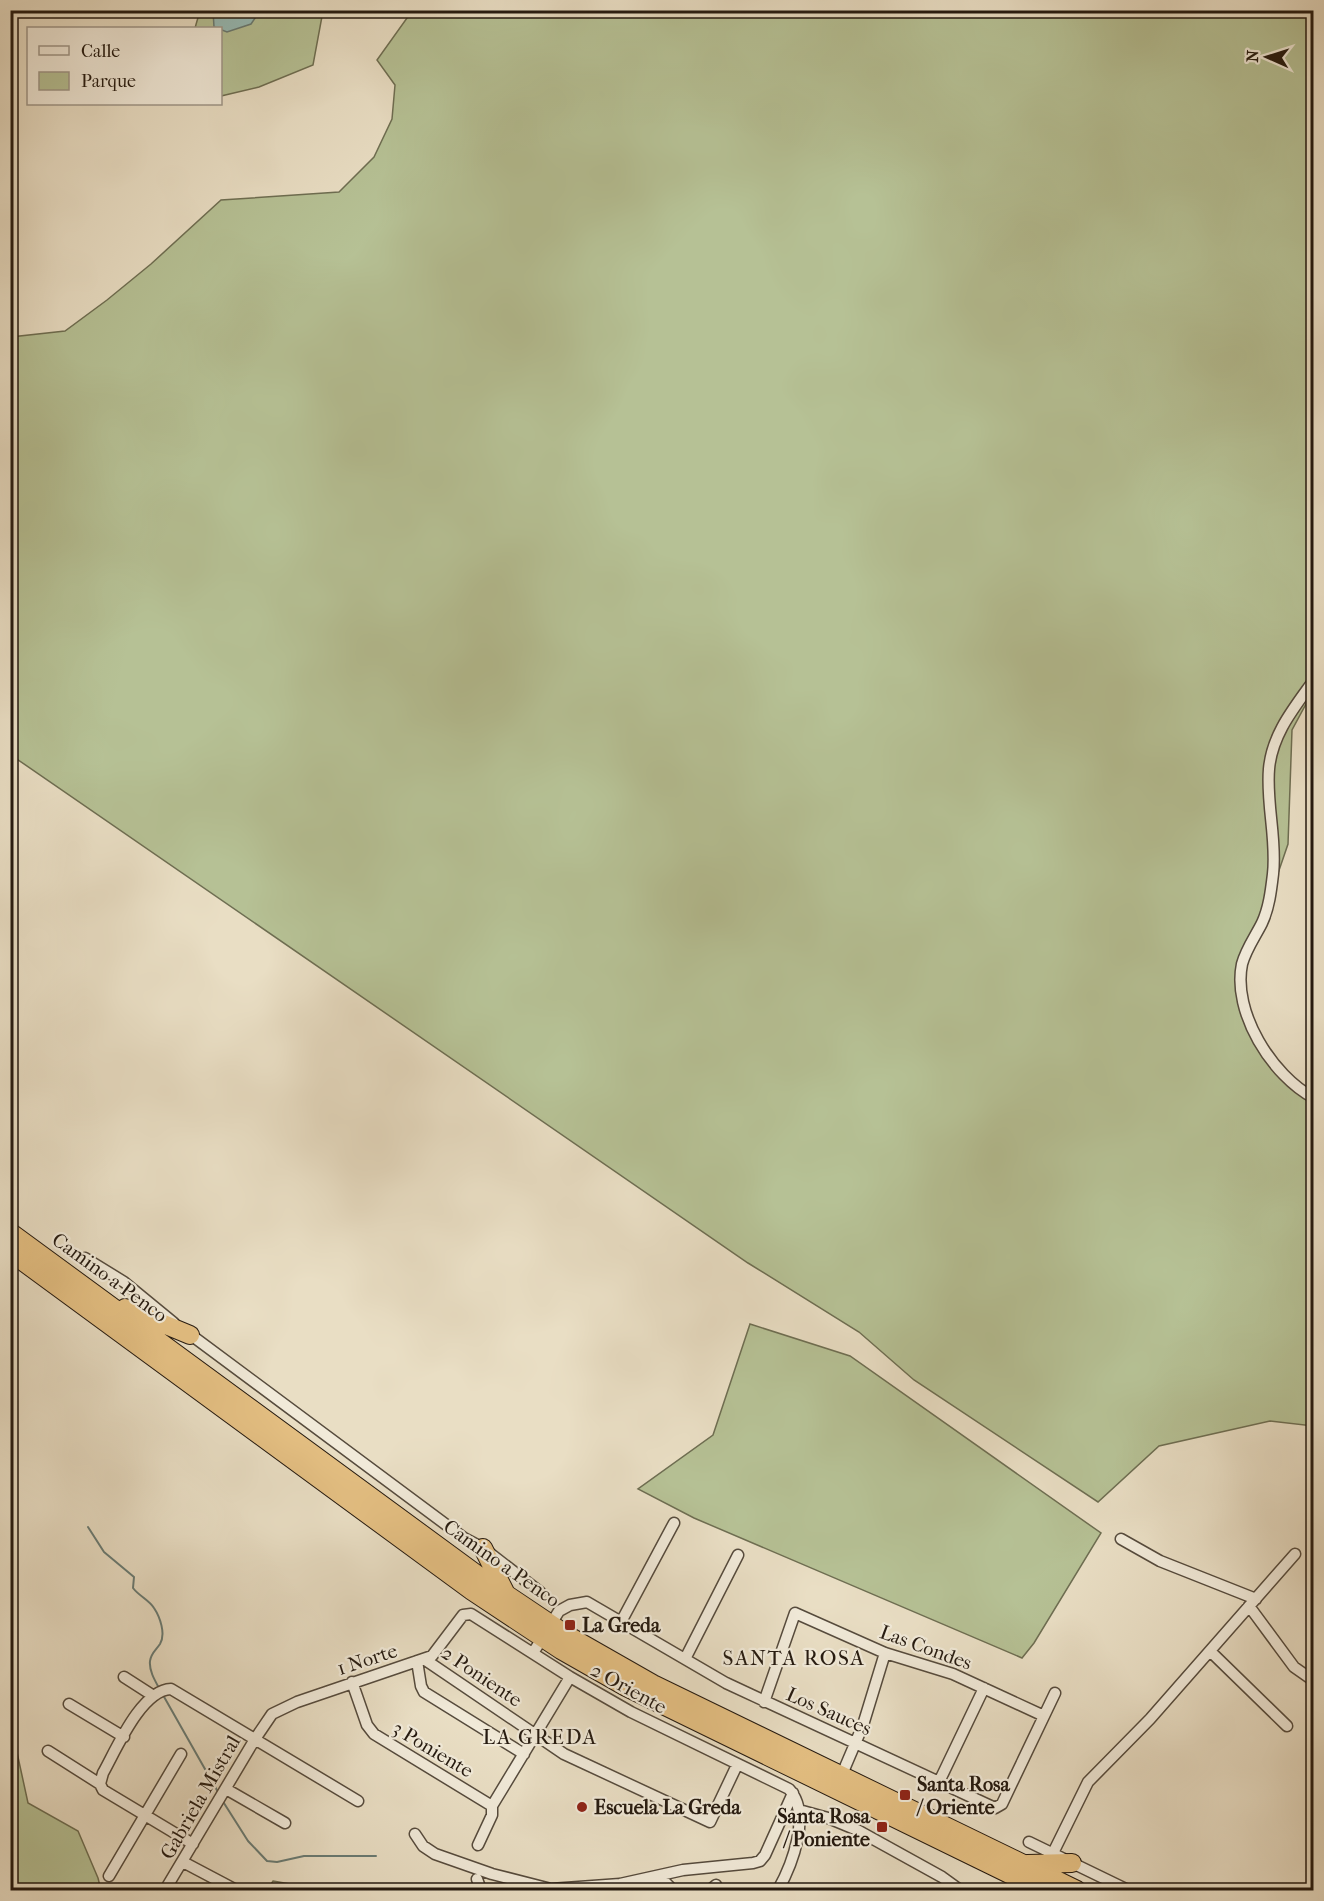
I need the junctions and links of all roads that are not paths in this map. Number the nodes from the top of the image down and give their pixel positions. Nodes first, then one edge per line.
1 (1314, 680) edge
2 (1314, 1098) edge
3 (10, 1232) edge
4 (10, 1252) edge
5 (85, 1258) dead end
6 (98, 1296) junction
7 (190, 1335) junction
8 (674, 1523) dead end
9 (1121, 1539) dead end
10 (483, 1548) junction
11 (1295, 1554) dead end
12 (738, 1555) dead end
13 (540, 1592) dead end
14 (507, 1596) junction
15 (1252, 1602) junction
16 (467, 1614) joint
17 (621, 1622) junction
18 (542, 1639) junction
19 (1210, 1651) junction
20 (885, 1653) junction
21 (685, 1659) junction
22 (421, 1660) junction
23 (124, 1677) dead end
24 (570, 1677) junction
25 (1314, 1681) edge
26 (352, 1682) junction
27 (984, 1688) junction
28 (157, 1693) junction
29 (1055, 1693) dead end
30 (764, 1702) junction
31 (69, 1704) dead end
32 (1044, 1716) junction
33 (266, 1722) joint
34 (1287, 1726) dead end
35 (535, 1735) junction
36 (123, 1737) junction
37 (255, 1739) junction
38 (856, 1743) junction
39 (48, 1751) dead end
40 (181, 1754) dead end
41 (524, 1754) junction
42 (737, 1765) junction
43 (939, 1782) junction
44 (838, 1783) junction
45 (100, 1784) junction
46 (793, 1793) junction
47 (222, 1796) junction
48 (358, 1801) dead end
49 (492, 1806) junction
50 (799, 1810) junction
51 (144, 1815) junction
52 (285, 1823) dead end
53 (415, 1834) dead end
54 (1029, 1842) dead end
55 (193, 1844) junction
56 (478, 1845) dead end
57 (1053, 1853) junction
58 (183, 1862) junction
59 (1072, 1863) junction
60 (109, 1876) dead end
61 (1018, 1878) edge
62 (477, 1879) dead end
63 (165, 1890) edge
64 (236, 1890) edge
65 (481, 1890) edge
66 (642, 1890) edge
67 (673, 1890) edge
68 (778, 1890) edge
69 (960, 1890) edge
70 (1042, 1890) edge
71 (1077, 1890) edge
72 (1128, 1890) edge

1 - 2 street
3 - 6 highway, Camino a Penco
4 - 18 highway, Camino a Penco
5 - 7 street
6 - 7 highway
6 - 14 highway, Camino a Penco
7 - 10 street
8 - 17 street
9 - 15 street
10 - 13 street
10 - 14 highway
11 - 15 street
12 - 21 street
14 - 18 highway, Camino a Penco
15 - 19 street
15 - 25 street
16 - 18 street, 2 Oriente
16 - 22 street, 1 Norte
17 - 18 street, Los Sauces
17 - 21 street, Los Sauces
18 - 24 street, 2 Oriente
18 - 44 highway, Camino a Penco
19 - 34 street
19 - 57 street
20 - 27 street, Las Condes
20 - 30 street, Las Condes
20 - 38 street
21 - 30 street, Los Sauces
22 - 26 street, 1 Norte
22 - 35 street, 2 Poniente
22 - 41 street, 2 Poniente
23 - 28 street
24 - 35 street
24 - 42 street, 2 Oriente
26 - 33 street, 1 Norte
26 - 49 street, 3 Poniente
27 - 32 street, Las Condes
27 - 43 street
28 - 36 street
28 - 37 street
29 - 32 street
30 - 38 street, Los Sauces
31 - 36 street
32 - 43 street, Los Sauces
33 - 37 street, Gabriela Mistral
35 - 41 street
35 - 42 street, 2 Poniente
36 - 45 street
37 - 47 street, Gabriela Mistral
37 - 48 street
38 - 43 street, Los Sauces
38 - 44 street
39 - 45 street
40 - 51 street
41 - 49 street
42 - 46 street, 2 Oriente
44 - 61 highway, Camino a Penco
45 - 51 street
46 - 50 street
46 - 53 street
47 - 52 street
47 - 55 street, Gabriela Mistral
49 - 56 street
50 - 68 street
50 - 69 street
51 - 55 street
51 - 60 street
54 - 57 street
55 - 58 street, Gabriela Mistral
57 - 59 street
58 - 63 street, Gabriela Mistral
58 - 64 street
59 - 61 highway
59 - 72 street
61 - 70 highway, Camino a Penco
61 - 71 highway, Camino a Penco
62 - 65 street
66 - 67 street

